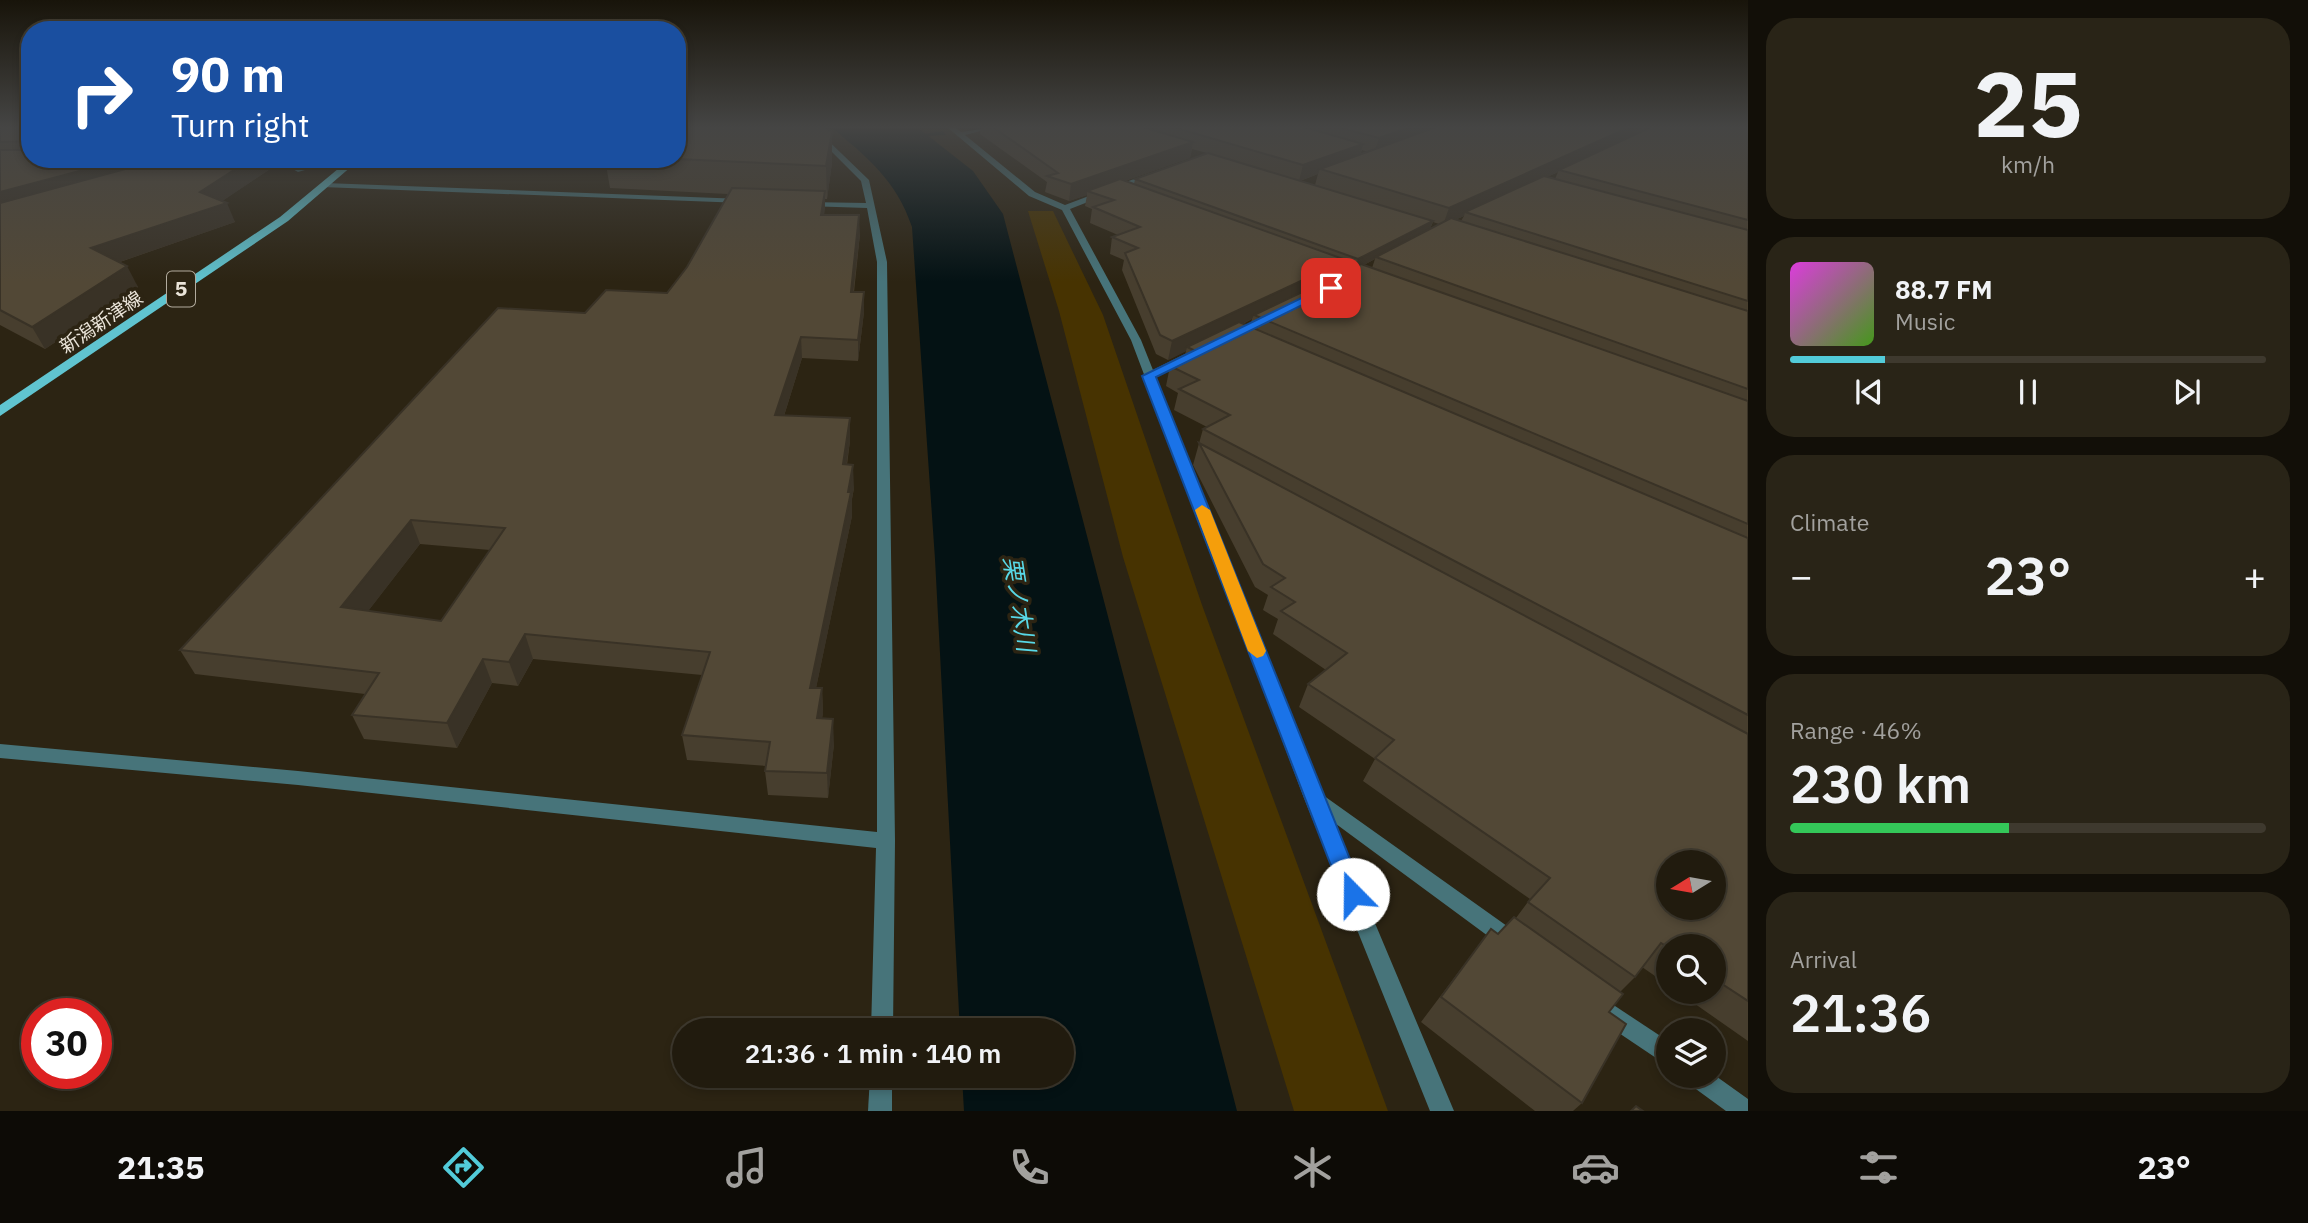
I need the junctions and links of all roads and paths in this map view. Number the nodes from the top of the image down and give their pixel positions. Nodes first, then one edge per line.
1 (332, 179) edge
2 (864, 179) edge
3 (1014, 179) edge
4 (1143, 179) edge
5 (325, 185) junction
6 (1116, 188) junction
7 (1128, 193) edge
8 (758, 202) edge
9 (798, 203) edge
10 (870, 206) junction
11 (1065, 208) junction
12 (1209, 347) edge
13 (1149, 376) junction
14 (0, 412) edge
15 (1179, 449) junction
16 (1203, 462) edge
17 (0, 751) edge
18 (1313, 798) junction
19 (886, 841) junction
20 (1535, 958) edge
21 (1601, 1007) edge
22 (882, 1018) edge
23 (1656, 1046) edge
24 (881, 1088) edge
25 (1713, 1088) edge
26 (880, 1111) edge
27 (1442, 1111) edge
28 (1745, 1111) edge

1 - 5 main road, 新潟新津線 / 5
2 - 10 street
3 - 11 street
4 - 6 street
5 - 8 street
5 - 14 main road, 新潟新津線 / 5
6 - 7 street
6 - 11 street
9 - 10 street
10 - 19 street
11 - 13 street
12 - 13 street
13 - 15 street
15 - 16 street
15 - 18 street
17 - 19 street
18 - 20 street
18 - 27 street
19 - 22 street
21 - 23 street
24 - 26 street
25 - 28 street

